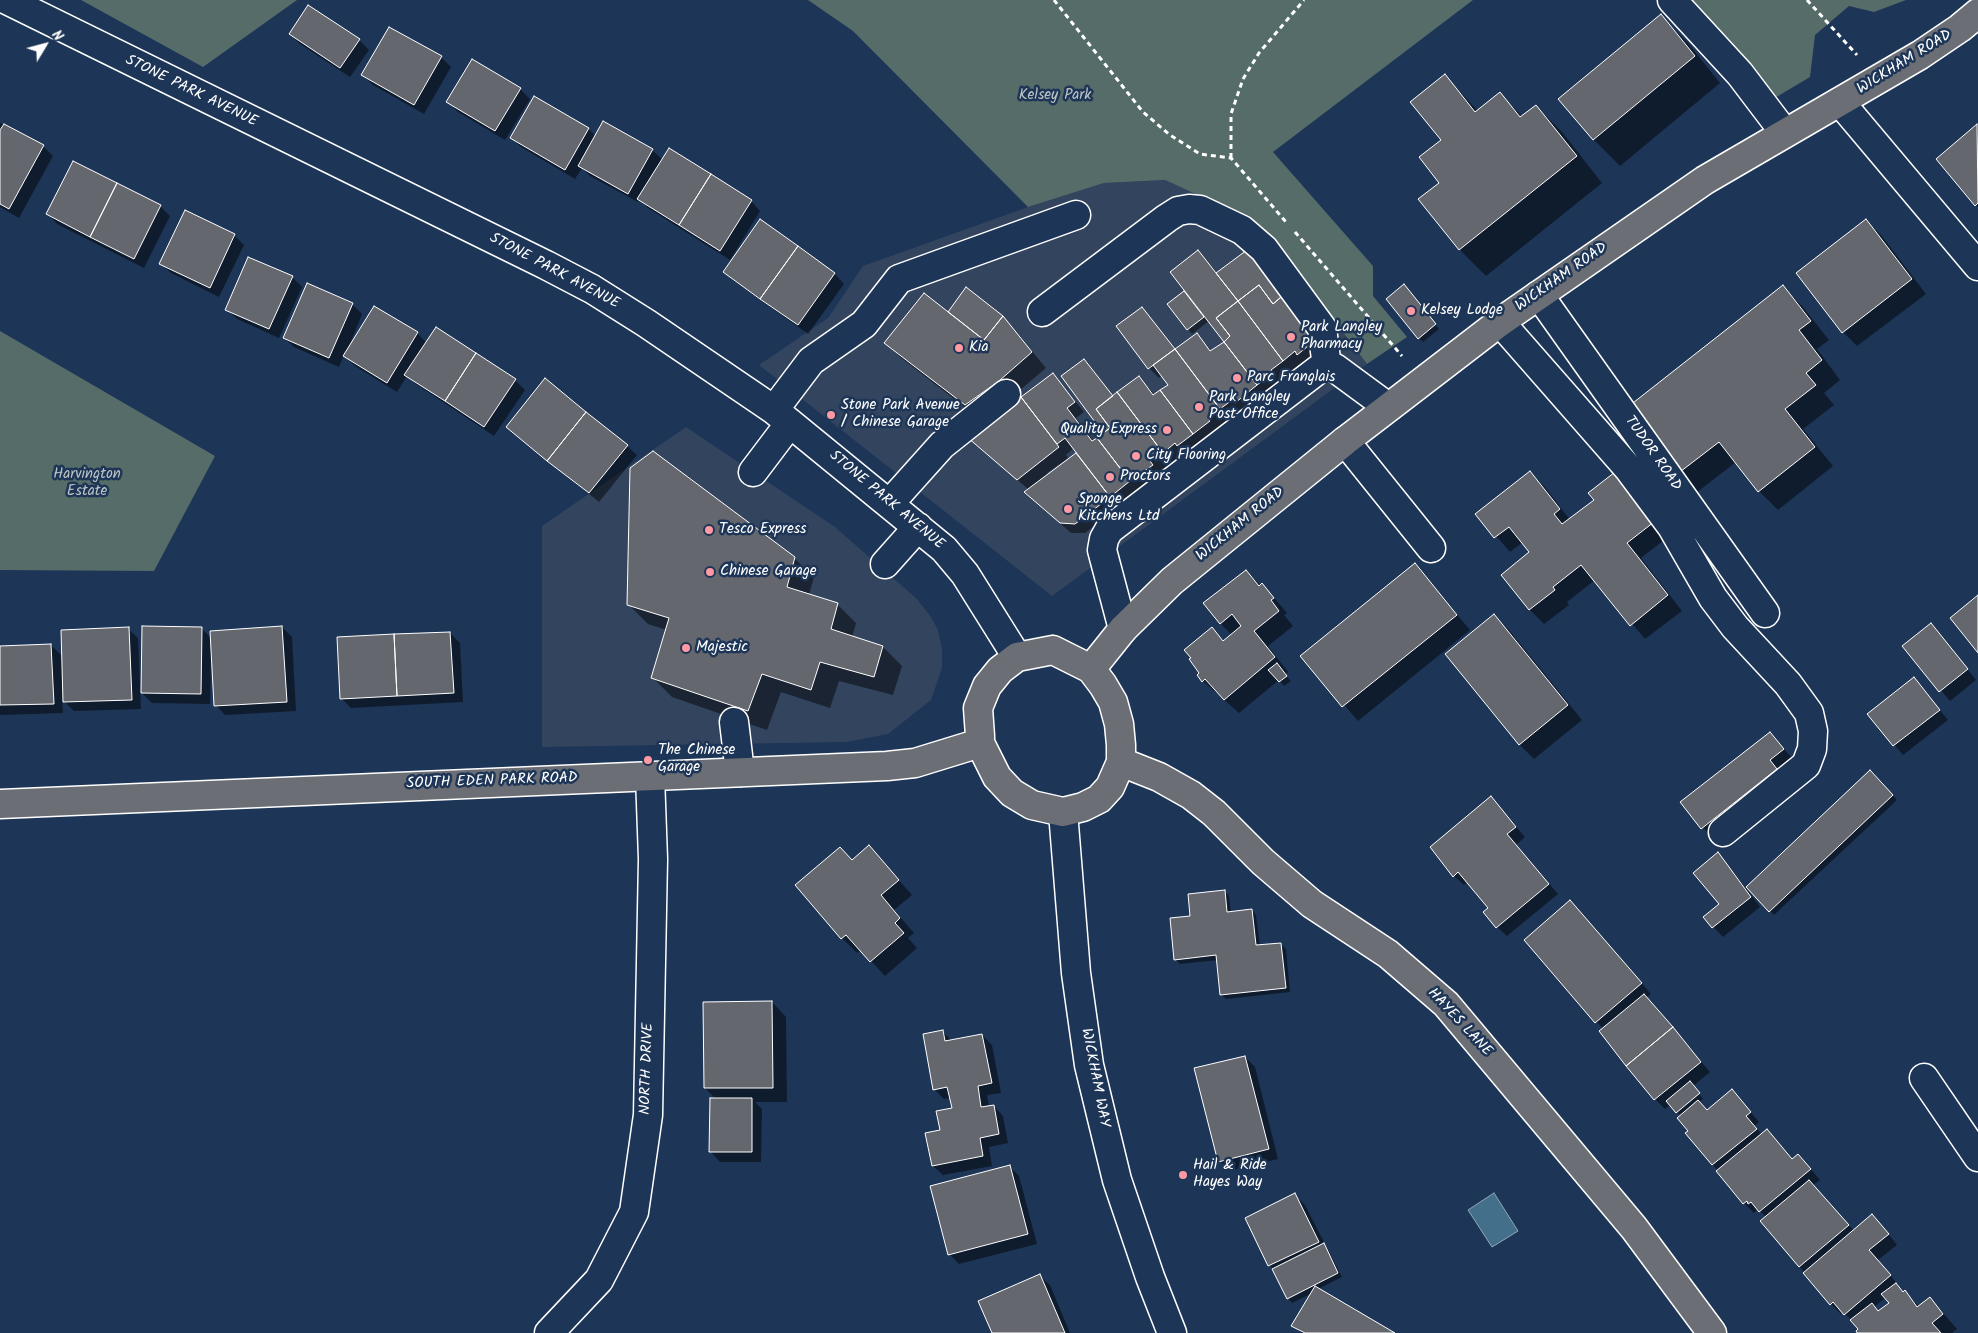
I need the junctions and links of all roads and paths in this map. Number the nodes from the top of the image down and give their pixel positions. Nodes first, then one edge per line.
1 (7, 0) edge
2 (1054, 0) edge
3 (1304, 0) edge
4 (1672, 0) edge
5 (1807, 0) edge
6 (1978, 13) edge
7 (1880, 79) junction
8 (1840, 102) junction
9 (1784, 132) junction
10 (1231, 158) junction
11 (1076, 215) dead end
12 (1978, 266) edge
13 (1539, 295) junction
14 (1042, 312) dead end
15 (1500, 322) junction
16 (1327, 367) junction
17 (1423, 380) junction
18 (1006, 394) dead end
19 (1388, 407) junction
20 (782, 416) junction
21 (1345, 441) junction
22 (753, 472) dead end
23 (890, 503) junction
24 (918, 527) junction
25 (1431, 548) dead end
26 (885, 564) dead end
27 (1765, 613) dead end
28 (1123, 629) junction
29 (1017, 657) junction
30 (1091, 669) junction
31 (734, 722) dead end
32 (980, 743) junction
33 (1121, 762) junction
34 (740, 772) junction
35 (650, 776) junction
36 (0, 804) edge
37 (1063, 812) junction
38 (1723, 832) dead end
39 (1924, 1078) dead end
40 (1978, 1157) edge
41 (549, 1333) edge
42 (1172, 1333) edge
43 (1712, 1333) edge

1 - 20 street, STONE PARK AVENUE
2 - 10 path
3 - 10 path
4 - 9 street
5 - 7 path
6 - 7 main road, WICKHAM ROAD
7 - 8 main road, WICKHAM ROAD
8 - 9 main road, WICKHAM ROAD
8 - 12 street
9 - 13 main road, WICKHAM ROAD
10 - 17 path
11 - 20 street
13 - 15 main road, WICKHAM ROAD
13 - 27 street, TUDOR ROAD
14 - 16 street
15 - 17 main road, WICKHAM ROAD
15 - 38 street
16 - 19 street
16 - 28 street
17 - 19 main road, WICKHAM ROAD
18 - 23 street
19 - 21 main road, WICKHAM ROAD
20 - 22 street
20 - 23 street, STONE PARK AVENUE
21 - 25 street
21 - 28 main road, WICKHAM ROAD
23 - 24 street, STONE PARK AVENUE
24 - 26 street
24 - 29 street, STONE PARK AVENUE
28 - 30 main road, WICKHAM ROAD
29 - 30 main road
29 - 32 main road
30 - 33 main road
31 - 34 street
32 - 34 main road, SOUTH EDEN PARK ROAD
32 - 37 main road
33 - 37 main road
33 - 43 main road, HAYES LANE
34 - 35 main road, SOUTH EDEN PARK ROAD
35 - 36 main road, SOUTH EDEN PARK ROAD
35 - 41 street, NORTH DRIVE
37 - 42 street, WICKHAM WAY
39 - 40 street

